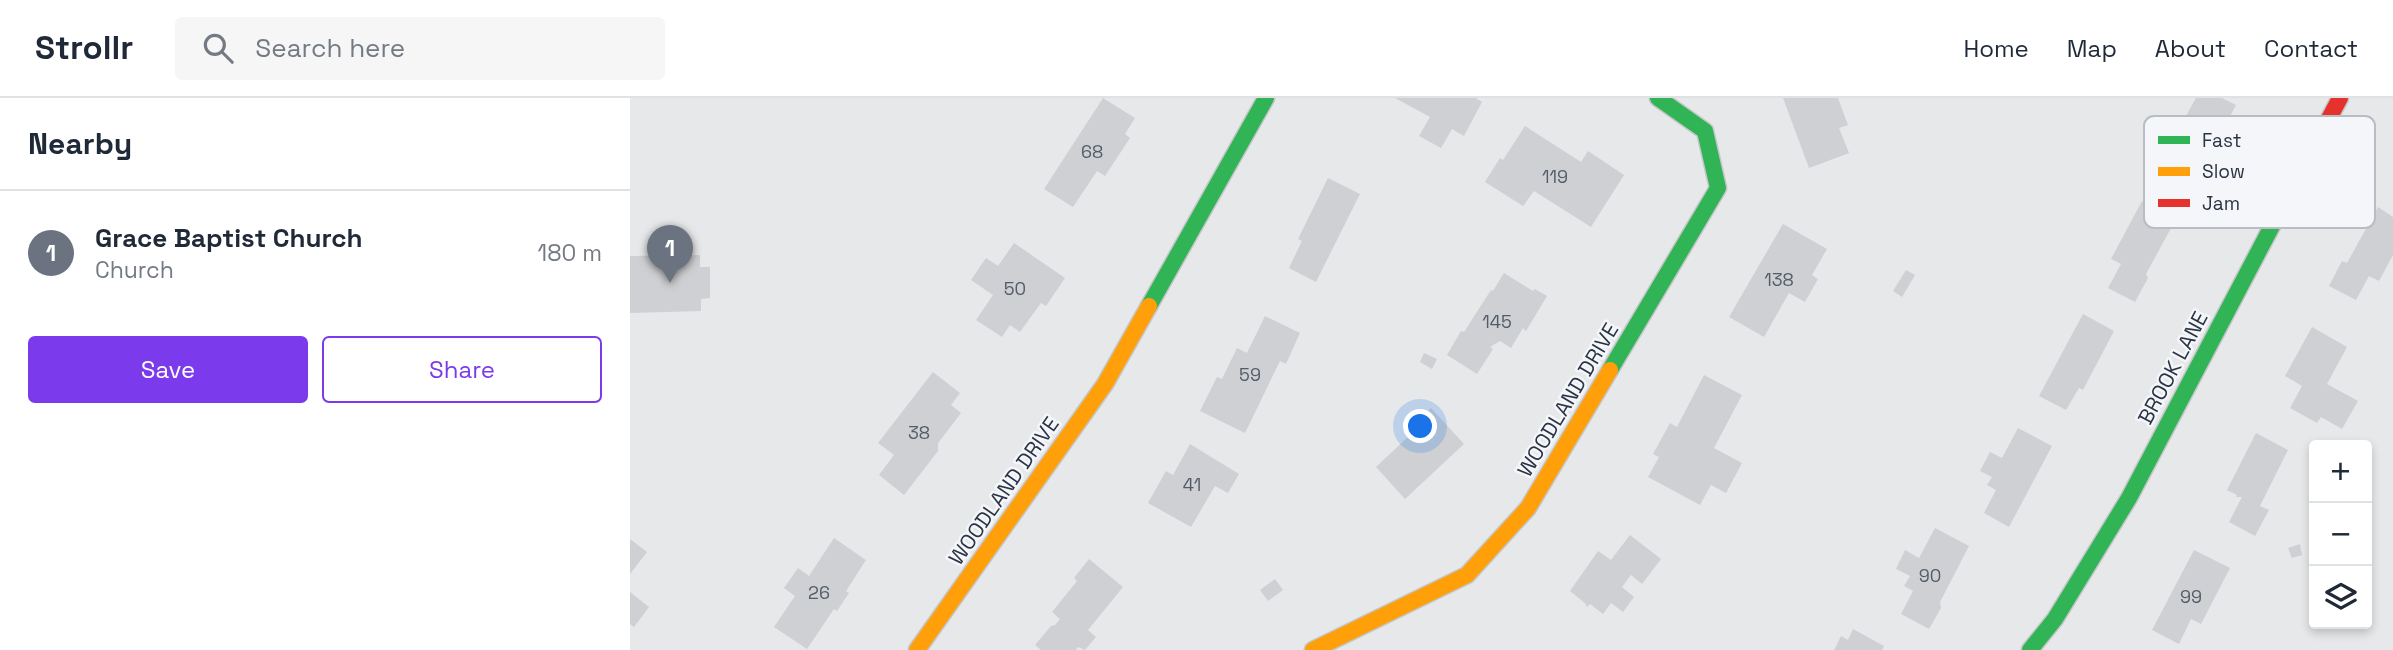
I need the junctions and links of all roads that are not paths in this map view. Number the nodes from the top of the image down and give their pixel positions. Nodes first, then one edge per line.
1 (1266, 98) edge
2 (1658, 98) edge
3 (2340, 98) edge
4 (2331, 116) edge
5 (2271, 228) edge
6 (917, 650) edge
7 (1313, 650) edge
8 (2029, 650) edge

1 - 6 street, WOODLAND DRIVE
2 - 7 street, WOODLAND DRIVE
3 - 4 street, BROOK LANE
5 - 8 street, BROOK LANE

